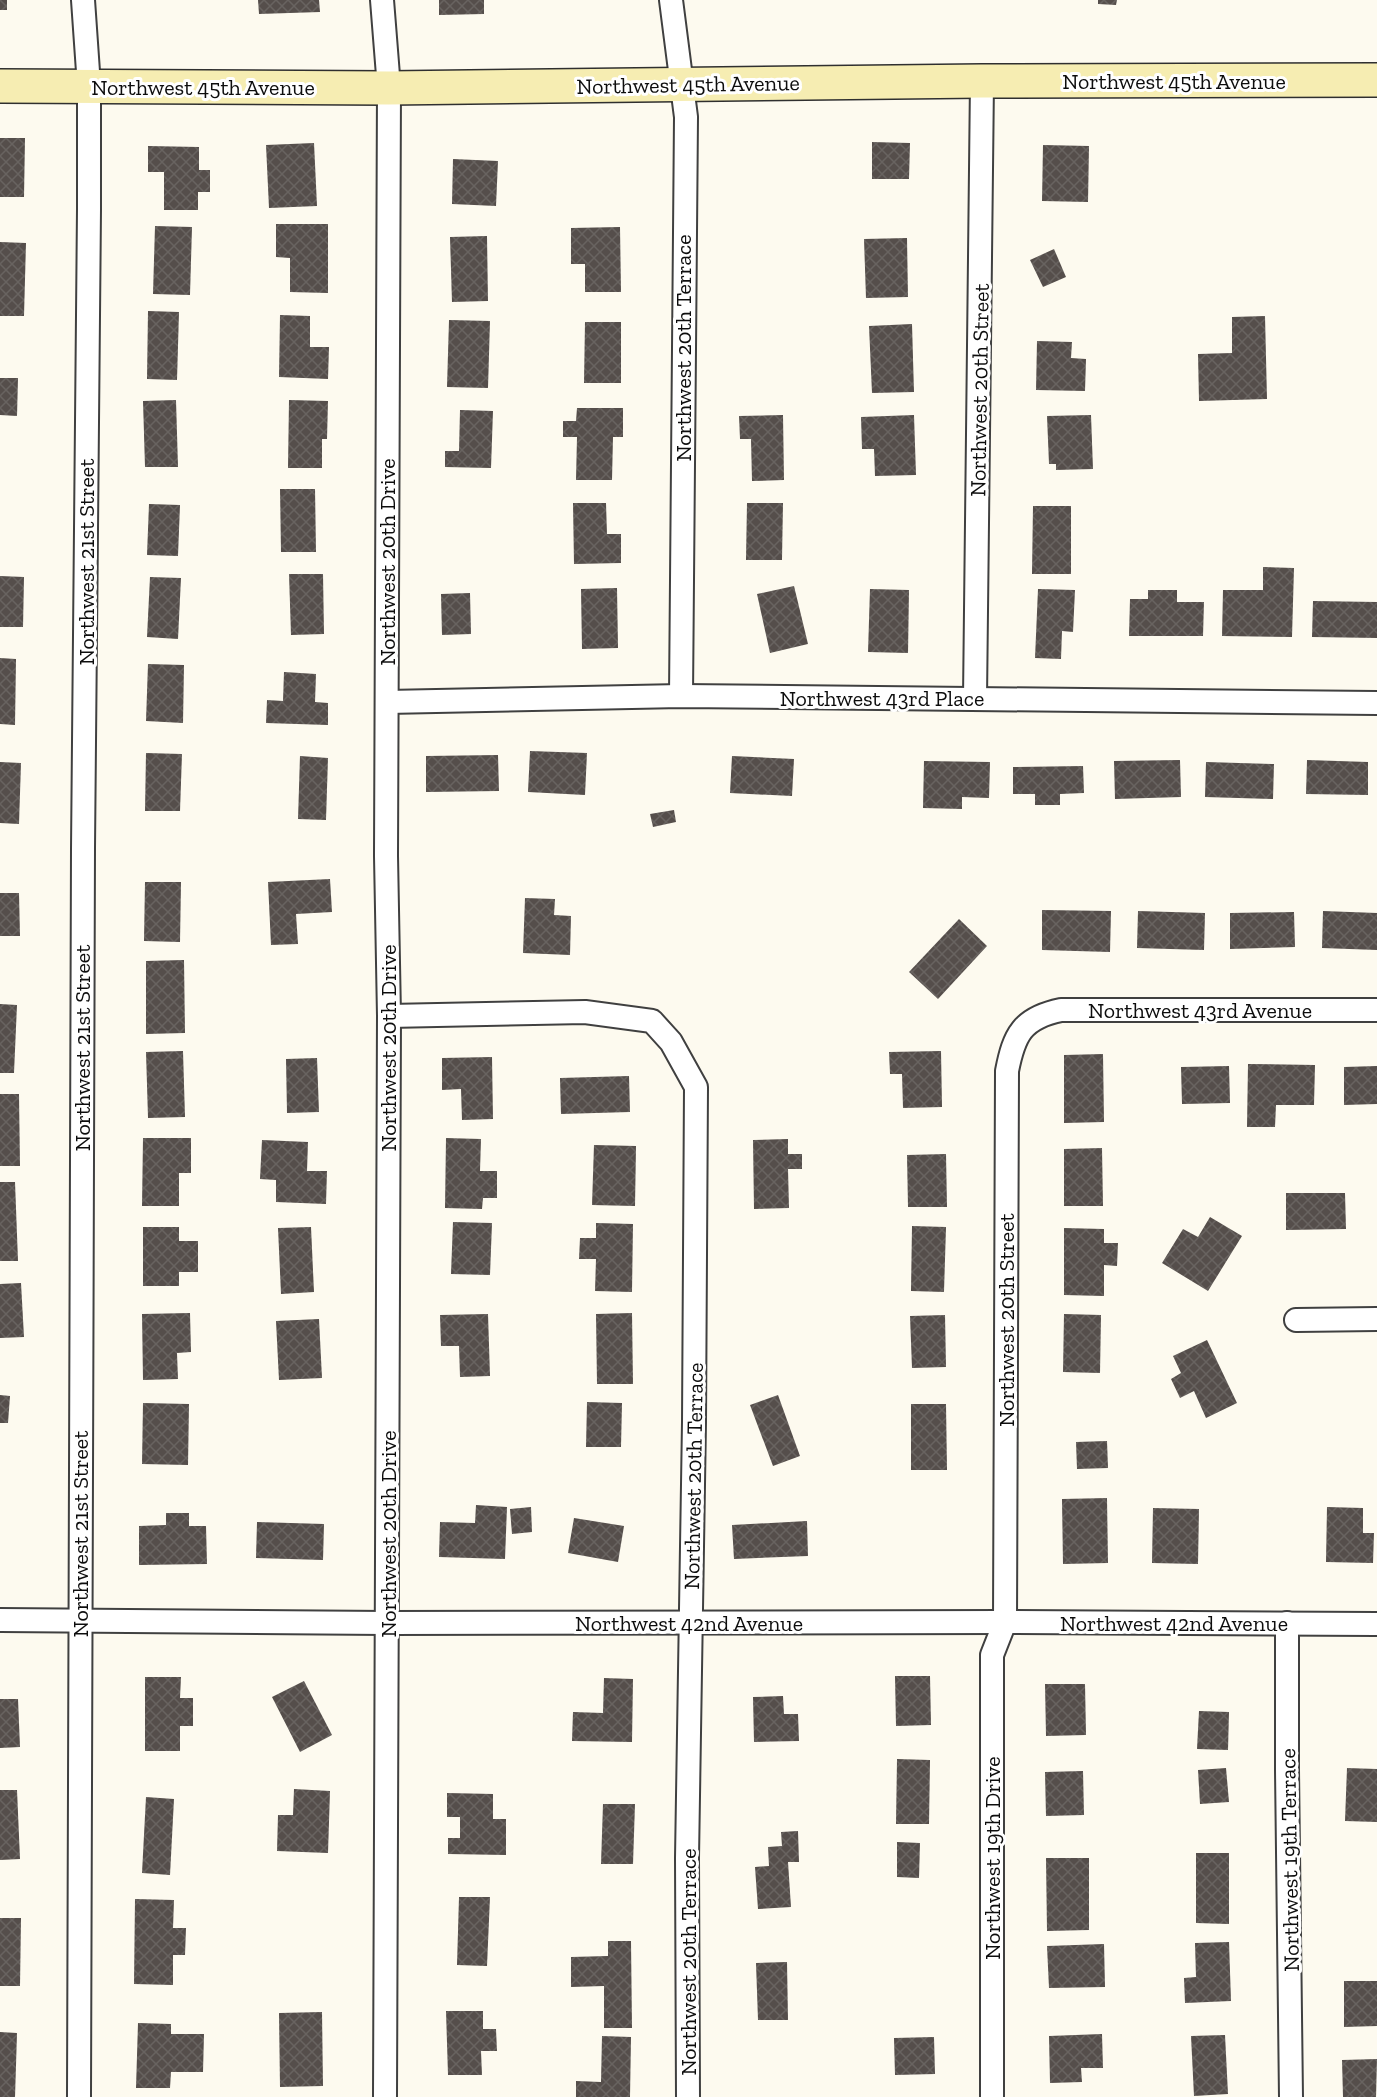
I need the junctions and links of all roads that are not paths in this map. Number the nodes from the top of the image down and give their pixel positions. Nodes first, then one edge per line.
1 (83, 0) edge
2 (382, 0) edge
3 (671, 0) edge
4 (1377, 80) edge
5 (982, 81) junction
6 (681, 84) junction
7 (0, 86) edge
8 (88, 86) junction
9 (389, 88) junction
10 (681, 696) junction
11 (975, 699) junction
12 (387, 702) junction
13 (1377, 703) edge
14 (1377, 1010) edge
15 (389, 1016) junction
16 (1027, 1024) joint
17 (1377, 1319) edge
18 (1296, 1320) dead end
19 (0, 1620) edge
20 (80, 1621) junction
21 (1005, 1622) junction
22 (387, 1623) junction
23 (1287, 1623) junction
24 (691, 1624) junction
25 (1377, 1624) edge
26 (79, 2097) edge
27 (385, 2097) edge
28 (688, 2097) edge
29 (992, 2097) edge
30 (1291, 2097) edge

1 - 8 street, Northwest 21st Street
2 - 9 street, Northwest 20th Drive
3 - 6 street, Northwest 20th Terrace
4 - 5 street, Northwest 45th Avenue
5 - 6 street, Northwest 45th Avenue
5 - 11 street, Northwest 20th Street
6 - 9 street, Northwest 45th Avenue
6 - 10 street, Northwest 20th Terrace
7 - 8 street, Northwest 45th Avenue
8 - 9 street, Northwest 45th Avenue
8 - 20 street, Northwest 21st Street
9 - 12 street, Northwest 20th Drive
10 - 11 street, Northwest 43rd Place
10 - 12 street, Northwest 43rd Place
11 - 13 street, Northwest 43rd Place
12 - 15 street, Northwest 20th Drive
14 - 16 street, Northwest 43rd Avenue
15 - 22 street, Northwest 20th Drive
15 - 24 street, Northwest 20th Terrace
16 - 21 street, Northwest 20th Street
17 - 18 street
19 - 20 street, Northwest 42nd Avenue
20 - 22 street, Northwest 42nd Avenue
20 - 26 street, Northwest 21st Street
21 - 23 street, Northwest 42nd Avenue
21 - 24 street, Northwest 42nd Avenue
21 - 29 street, Northwest 19th Drive
22 - 24 street, Northwest 42nd Avenue
22 - 27 street, Northwest 20th Drive
23 - 25 street, Northwest 42nd Avenue
23 - 30 street, Northwest 19th Terrace
24 - 28 street, Northwest 20th Terrace

